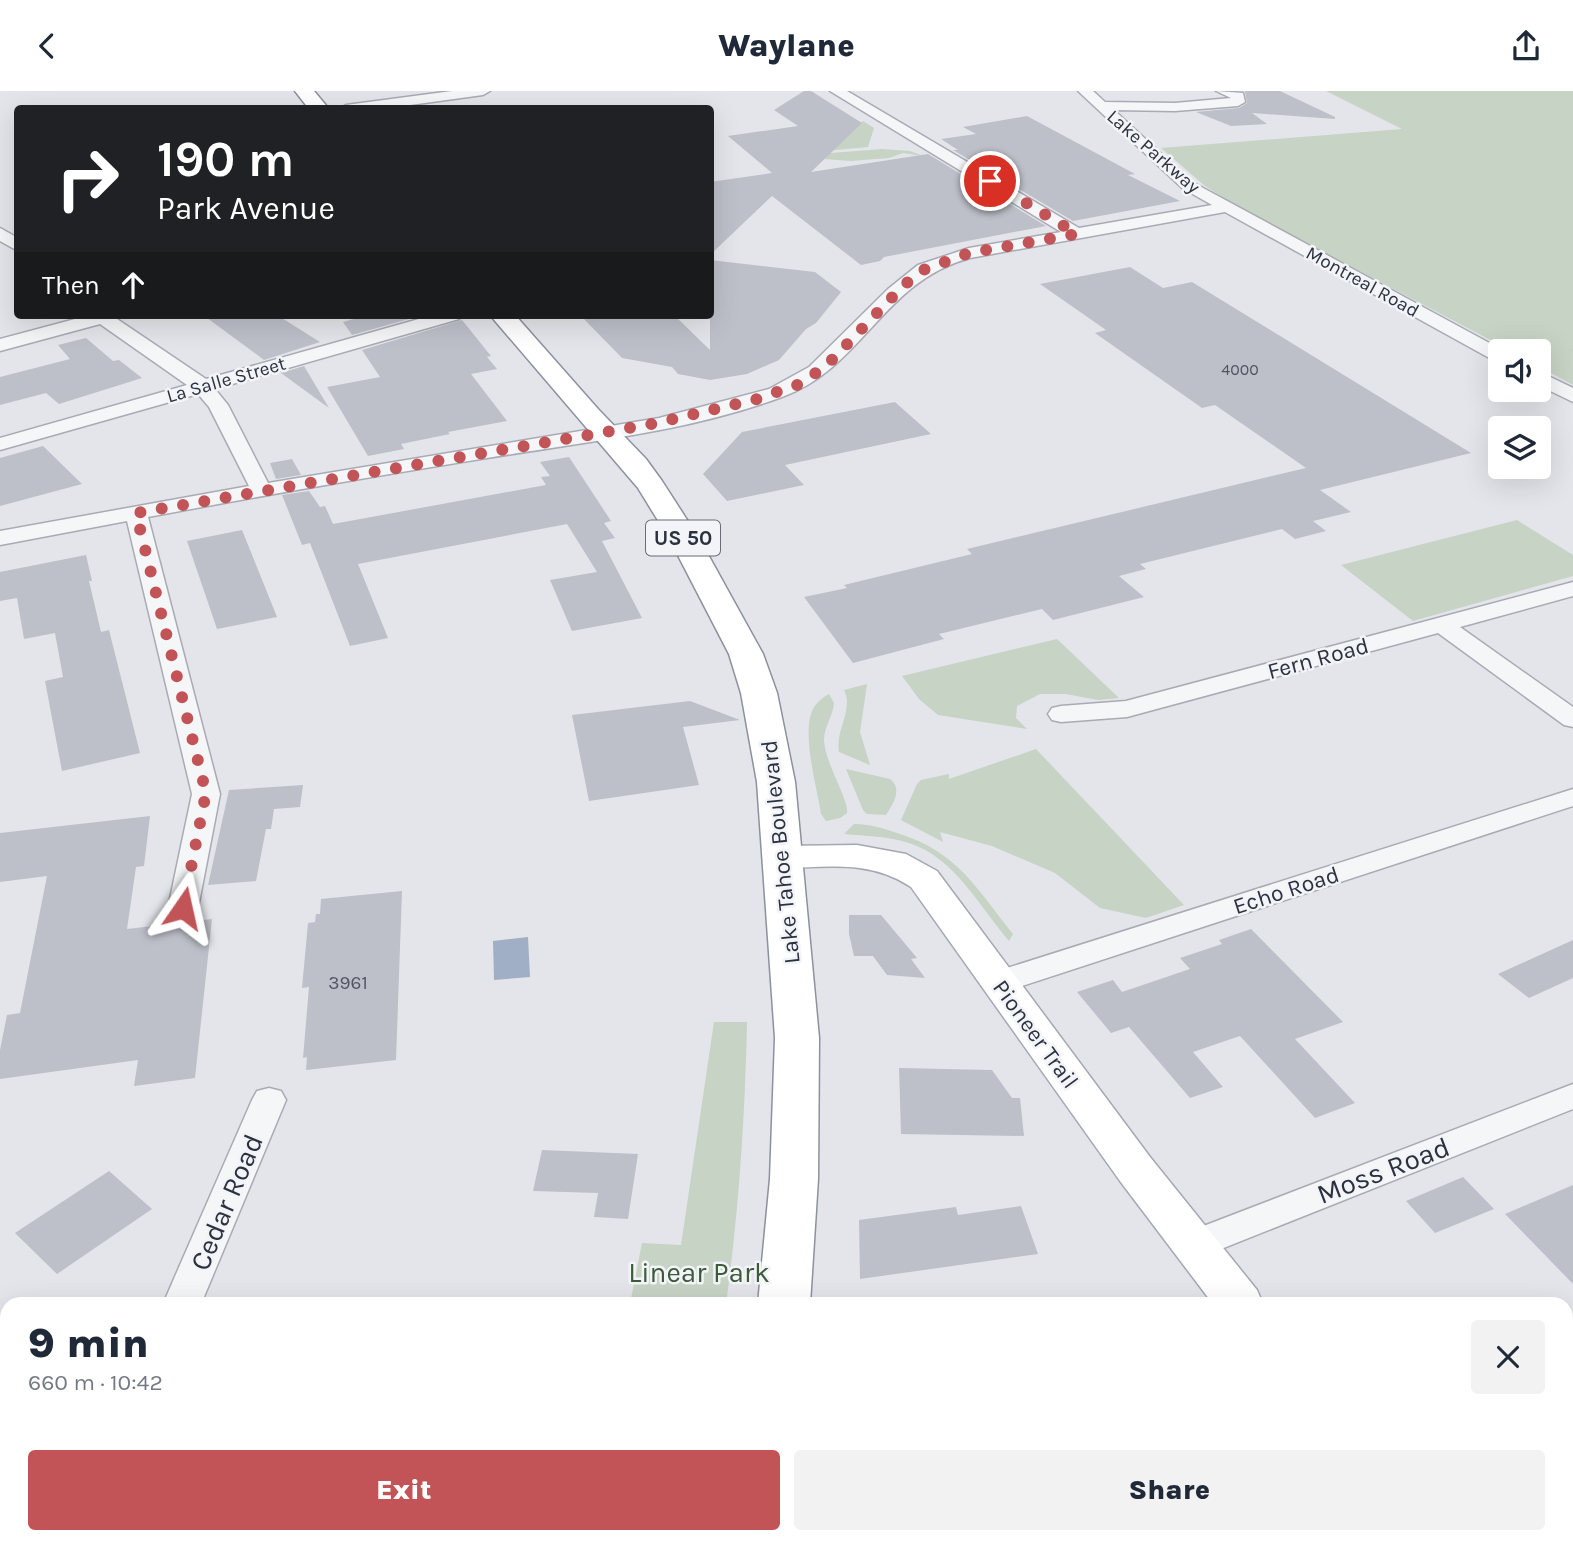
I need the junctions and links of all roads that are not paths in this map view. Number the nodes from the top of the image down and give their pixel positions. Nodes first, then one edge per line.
1 (304, 91) edge
2 (483, 91) edge
3 (837, 91) edge
4 (1085, 91) edge
5 (1223, 91) edge
6 (316, 105) edge
7 (376, 105) edge
8 (1101, 106) junction
9 (1226, 207) junction
10 (1077, 234) junction
11 (93, 319) edge
12 (108, 319) edge
13 (439, 319) edge
14 (505, 319) edge
15 (0, 345) edge
16 (1488, 349) edge
17 (1551, 384) edge
18 (201, 386) junction
19 (1573, 396) edge
20 (606, 432) junction
21 (0, 444) edge
22 (261, 489) junction
23 (136, 513) junction
24 (0, 538) edge
25 (1573, 589) edge
26 (1441, 624) junction
27 (1061, 714) dead end
28 (1573, 719) edge
29 (1573, 797) edge
30 (783, 857) junction
31 (183, 908) dead end
32 (999, 982) junction
33 (1573, 1096) edge
34 (269, 1100) dead end
35 (1193, 1245) junction
36 (185, 1297) edge
37 (785, 1297) edge
38 (1234, 1297) edge

1 - 6 highway
2 - 7 street
3 - 10 street
4 - 8 street, Lake Parkway
5 - 8 street
8 - 9 street, Lake Parkway
9 - 10 street
9 - 16 street, Montreal Road
10 - 20 street
11 - 15 street
12 - 18 street
13 - 18 street, La Salle Street
14 - 20 highway, Lake Tahoe Boulevard / US 50
17 - 19 street
18 - 21 street, La Salle Street
18 - 22 street
20 - 22 street
20 - 30 highway, Lake Tahoe Boulevard / US 50
22 - 23 street
23 - 24 street
23 - 31 street
25 - 26 street, Fern Road
26 - 27 street, Fern Road
26 - 28 street
29 - 32 street, Echo Road
30 - 32 main road, Pioneer Trail
30 - 37 highway, Lake Tahoe Boulevard / US 50
32 - 35 main road, Pioneer Trail
33 - 35 street, Moss Road
34 - 36 street, Cedar Road
35 - 38 main road, Pioneer Trail

